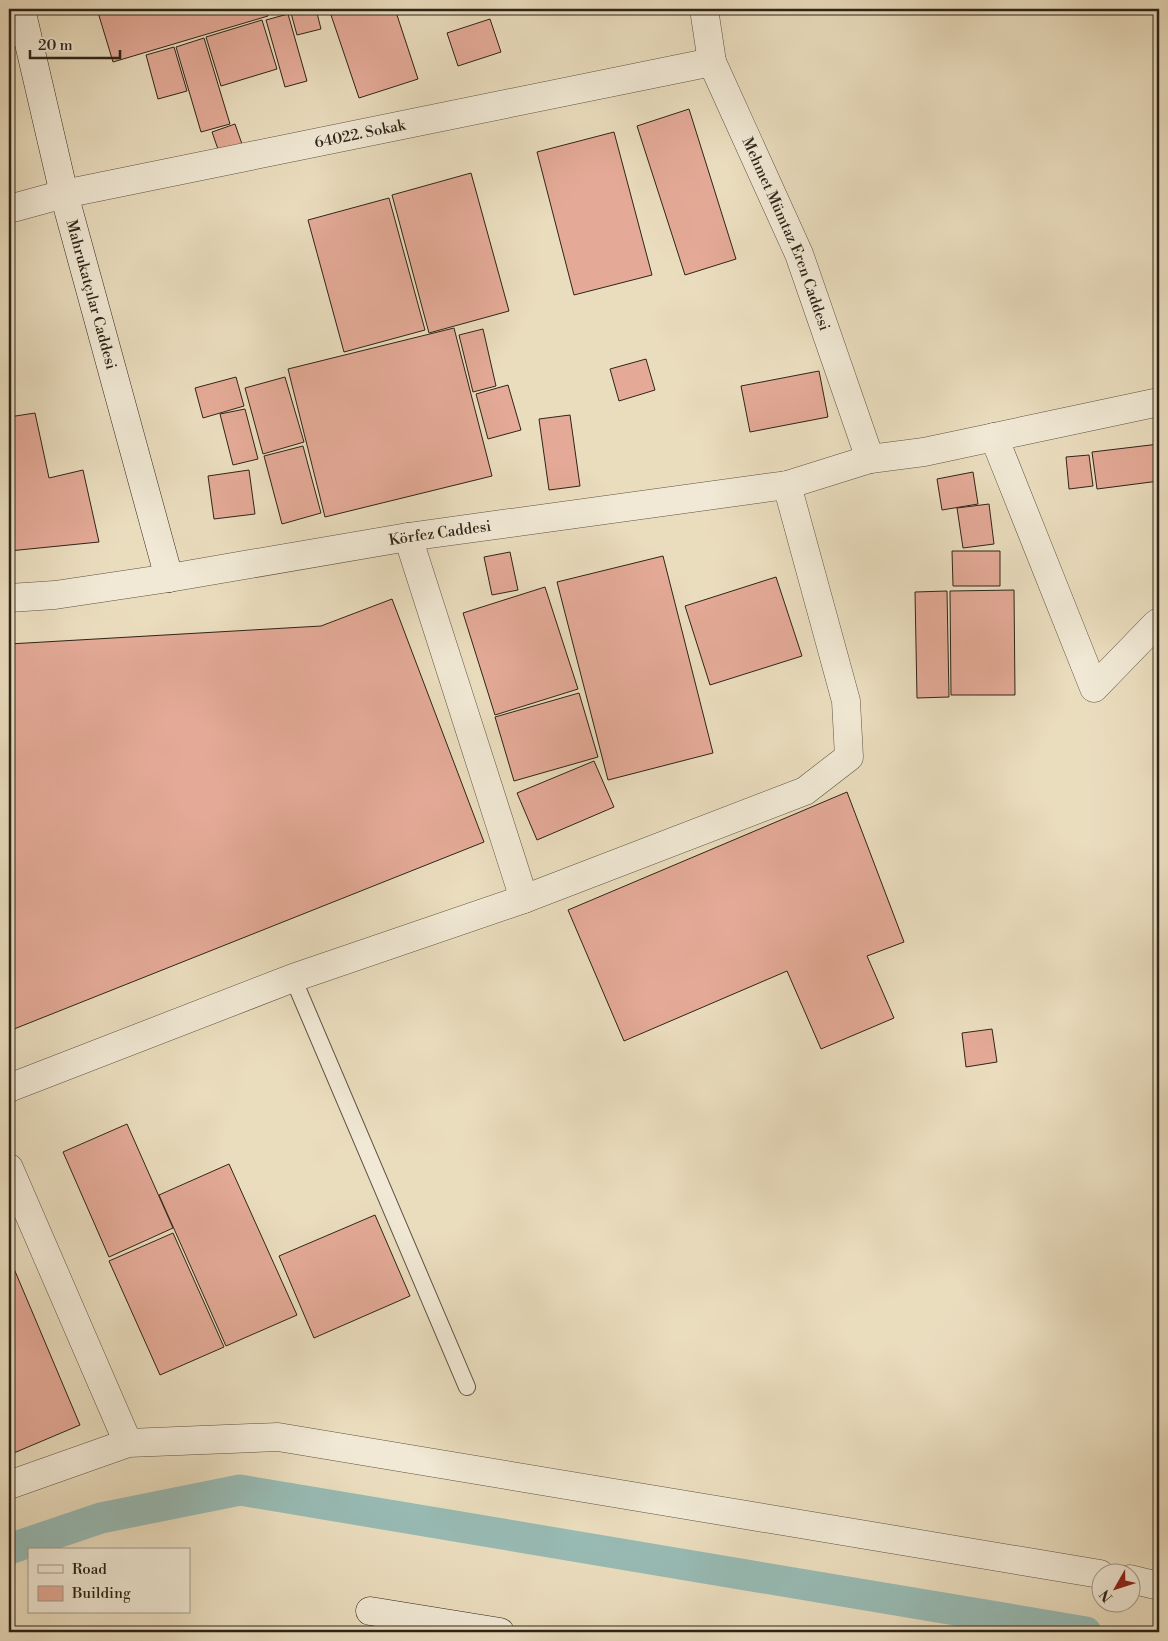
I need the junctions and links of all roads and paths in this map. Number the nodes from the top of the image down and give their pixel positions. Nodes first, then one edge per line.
1 (21, 9) edge
2 (704, 9) edge
3 (712, 62) junction
4 (64, 194) junction
5 (9, 209) edge
6 (1159, 402) edge
7 (994, 437) junction
8 (870, 459) junction
9 (787, 485) junction
10 (408, 537) junction
11 (170, 578) junction
12 (9, 598) edge
13 (1159, 622) edge
14 (524, 899) junction
15 (293, 978) junction
16 (9, 1088) edge
17 (9, 1168) edge
18 (467, 1387) dead end
19 (128, 1443) junction
20 (9, 1485) edge
21 (1090, 1572) edge
22 (1140, 1581) edge
23 (1159, 1586) edge
24 (380, 1632) edge
25 (500, 1632) edge

1 - 4 street, Mahrukatçılar Caddesi
2 - 3 street, Mehmet Mümtaz Eren Caddesi
3 - 4 street, 64022. Sokak
3 - 8 street, Mehmet Mümtaz Eren Caddesi
4 - 5 street, 64022. Sokak
4 - 11 street, Mahrukatçılar Caddesi
6 - 7 street, Körfez Caddesi
7 - 8 street, Körfez Caddesi
7 - 13 street
8 - 9 street, Körfez Caddesi
9 - 10 street, Körfez Caddesi
9 - 14 street
10 - 11 street, Körfez Caddesi
10 - 14 street
11 - 12 street, Körfez Caddesi
14 - 15 street
15 - 16 street
15 - 18 lane
17 - 19 street
19 - 20 street
19 - 21 street
22 - 23 street
24 - 25 street

